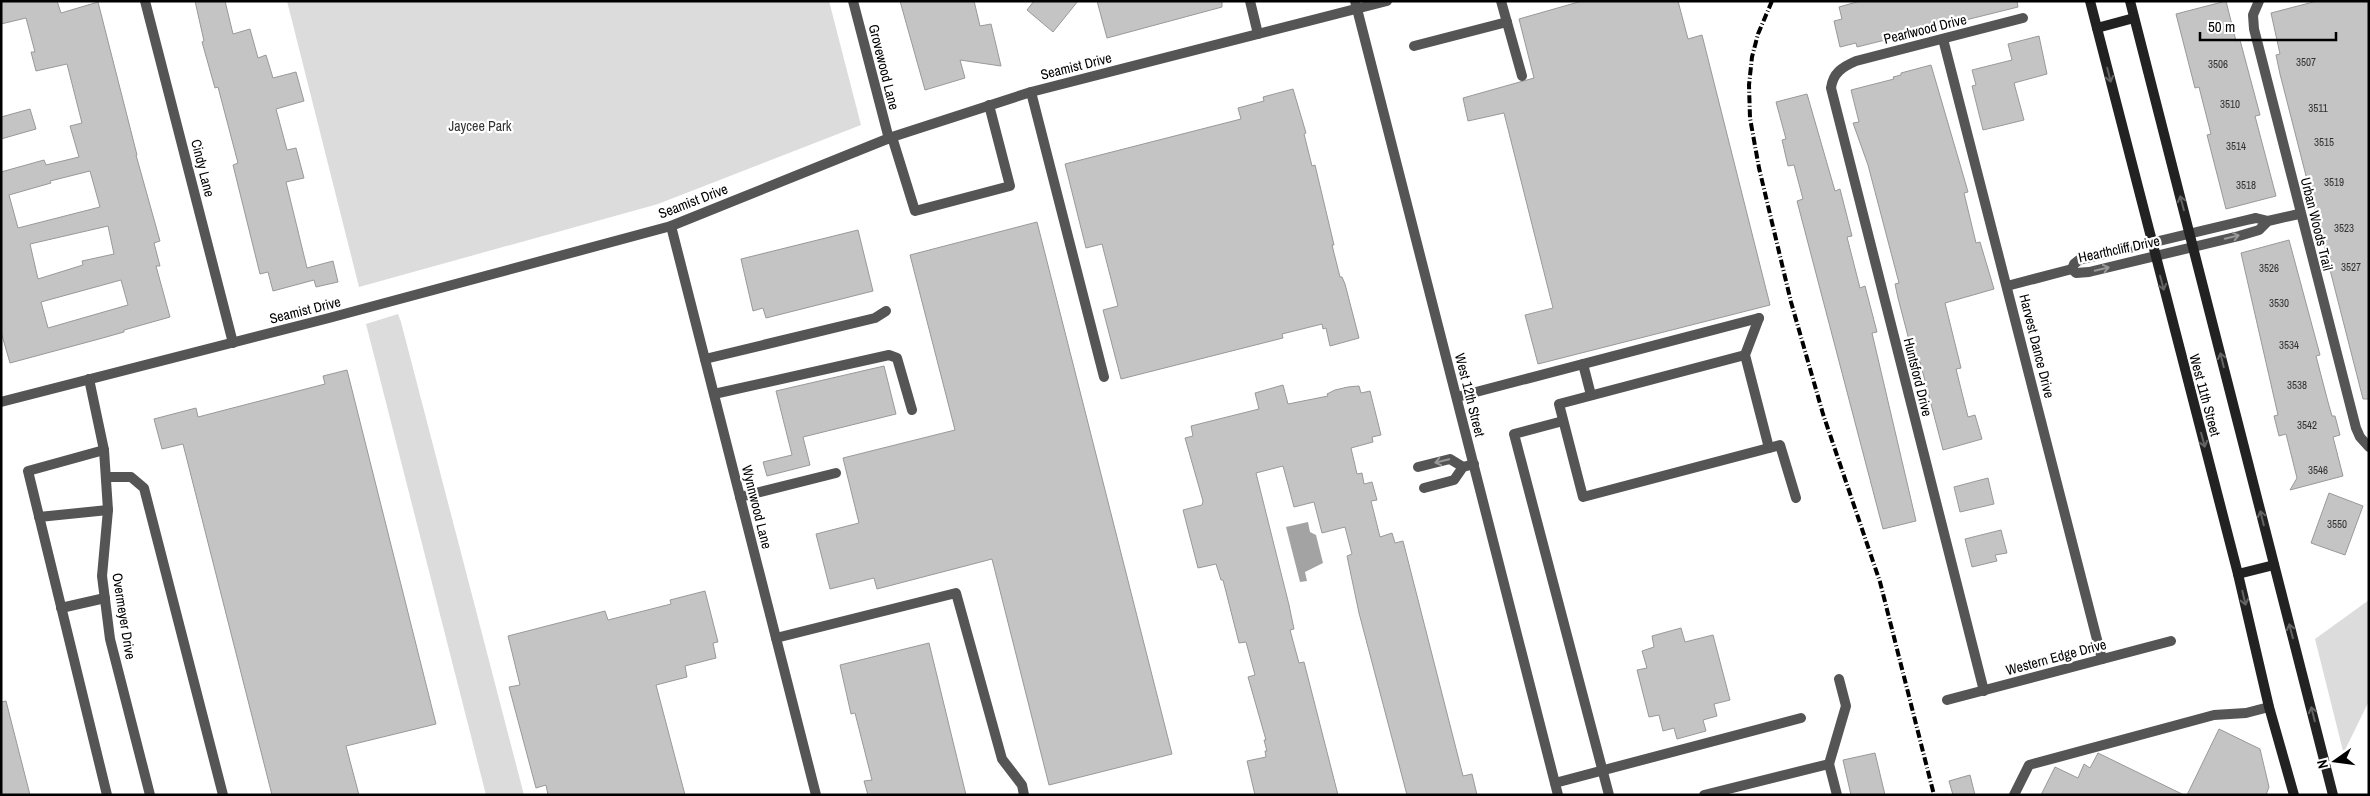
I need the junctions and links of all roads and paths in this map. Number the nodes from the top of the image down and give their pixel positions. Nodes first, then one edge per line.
1 (145, 1) edge
2 (854, 1) edge
3 (1250, 1) edge
4 (1387, 1) edge
5 (1502, 1) edge
6 (2090, 1) edge
7 (2130, 1) edge
8 (2258, 2) edge
9 (1356, 5) edge
10 (2023, 18) dead end
11 (2134, 18) junction
12 (1507, 22) junction
13 (2097, 28) junction
14 (1258, 34) junction
15 (1942, 40) junction
16 (1414, 46) dead end
17 (1837, 72) joint
18 (1522, 76) dead end
19 (1031, 92) junction
20 (989, 105) junction
21 (890, 138) junction
22 (2299, 214) junction
23 (2268, 221) junction
24 (671, 226) junction
25 (2189, 232) junction
26 (2151, 242) junction
27 (2193, 247) junction
28 (2155, 256) junction
29 (2072, 269) junction
30 (2007, 286) junction
31 (886, 311) dead end
32 (233, 343) junction
33 (1745, 355) junction
34 (705, 358) junction
35 (1583, 364) junction
36 (1104, 377) dead end
37 (89, 379) junction
38 (714, 394) junction
39 (1591, 395) junction
40 (1457, 397) junction
41 (1, 402) edge
42 (912, 410) dead end
43 (1563, 421) junction
44 (2369, 447) edge
45 (1769, 448) junction
46 (104, 450) junction
47 (1469, 466) junction
48 (1418, 467) dead end
49 (836, 472) dead end
50 (106, 477) junction
51 (1424, 488) dead end
52 (740, 496) junction
53 (1796, 498) dead end
54 (108, 510) junction
55 (38, 517) junction
56 (2274, 565) junction
57 (2238, 574) junction
58 (105, 598) junction
59 (61, 608) junction
60 (776, 638) junction
61 (2171, 641) dead end
62 (2102, 659) junction
63 (1839, 679) dead end
64 (1984, 690) junction
65 (1947, 700) dead end
66 (2269, 708) junction
67 (1801, 718) dead end
68 (1829, 764) junction
69 (1603, 770) junction
70 (1555, 783) junction
71 (107, 795) edge
72 (150, 795) edge
73 (223, 795) edge
74 (816, 795) edge
75 (1024, 795) edge
76 (1558, 795) edge
77 (1609, 795) edge
78 (1704, 795) edge
79 (1837, 795) edge
80 (2014, 795) edge
81 (2294, 795) edge
82 (2333, 795) edge

1 - 32 street, Cindy Lane
2 - 21 street, Grovewood Lane
3 - 14 street
4 - 9 street, Seamist Drive
5 - 12 street
6 - 13 main road, West 11th Street
7 - 11 main road, West 11th Street
8 - 22 street, Urban Woods Trail
9 - 14 street, Seamist Drive
9 - 40 street, West 12th Street
10 - 15 street, Pearlwood Drive
11 - 13 main road
25 -> 11 main road, West 11th Street
12 - 16 street
12 - 18 street
13 -> 26 main road, West 11th Street
14 - 19 street, Seamist Drive
15 - 17 street, Pearlwood Drive
15 - 30 street, Harvest Dance Drive
17 - 64 street, Huntsford Drive
19 - 20 street, Seamist Drive
19 - 36 street
20 - 21 street, Seamist Drive
20 - 21 street, Grovewood Lane
21 - 24 street, Seamist Drive
22 - 23 street
22 - 44 street, Urban Woods Trail
23 - 25 street, Hearthcliff Drive
27 -> 23 street, Hearthcliff Drive
24 - 32 street, Seamist Drive
24 - 34 street, Wynnwood Lane
25 - 26 street, Hearthcliff Drive
25 - 27 main road, West 11th Street
26 - 28 main road, West 11th Street
26 - 29 street, Hearthcliff Drive
27 - 28 street, Hearthcliff Drive
56 -> 27 main road, West 11th Street
29 -> 28 street, Hearthcliff Drive
28 -> 57 main road, West 11th Street
29 - 30 street, Hearthcliff Drive
30 - 62 street, Harvest Dance Drive
31 - 34 street
32 - 37 street, Seamist Drive
33 - 35 street
33 - 39 street
33 - 45 street
34 - 38 street, Wynnwood Lane
35 - 39 street
35 - 40 street
37 - 41 street, Seamist Drive
37 - 46 street, Overmeyer Drive
38 - 42 street
38 - 52 street, Wynnwood Lane
39 - 43 street
40 - 47 street, West 12th Street
43 - 45 street
43 - 69 street
45 - 53 street
46 - 50 street, Overmeyer Drive
46 - 55 street
47 -> 48 street
47 - 51 street
47 - 70 street, West 12th Street
49 - 52 street
50 - 54 street, Overmeyer Drive
50 - 73 street
52 - 60 street, Wynnwood Lane
54 - 55 street
54 - 58 street, Overmeyer Drive
55 - 59 street
56 - 57 main road
82 -> 56 main road, West 11th Street
57 -> 66 main road, West 11th Street
58 - 59 street
58 - 72 street, Overmeyer Drive
59 - 71 street
60 - 74 street, Wynnwood Lane
60 - 75 street
61 - 62 street, Western Edge Drive
62 - 64 street, Western Edge Drive
63 - 68 street
64 - 65 street, Western Edge Drive
66 - 80 street
66 - 81 main road, West 11th Street
67 - 69 street
68 - 78 street
68 - 79 street
69 - 70 street
69 - 77 street
70 - 76 street, West 12th Street

